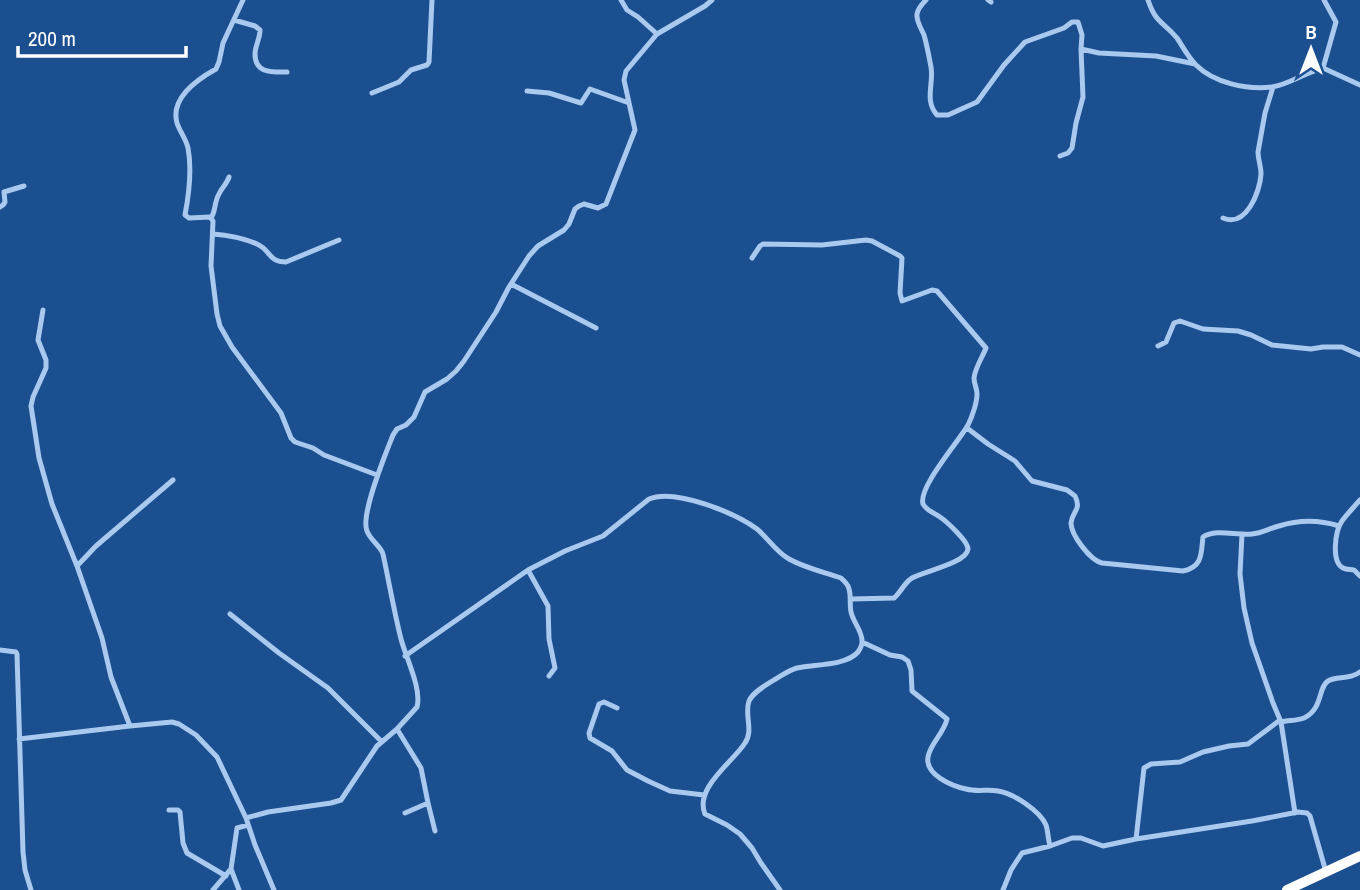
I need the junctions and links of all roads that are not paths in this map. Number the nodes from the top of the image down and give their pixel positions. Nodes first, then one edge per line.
1 (243, 0) edge
2 (432, 0) edge
3 (621, 0) edge
4 (712, 0) edge
5 (926, 0) edge
6 (1148, 0) edge
7 (1324, 0) edge
8 (234, 20) junction
9 (657, 34) junction
10 (1081, 49) junction
11 (1195, 64) junction
12 (1322, 68) junction
13 (287, 72) dead end
14 (1360, 85) edge
15 (1273, 87) junction
16 (527, 91) dead end
17 (372, 93) dead end
18 (629, 103) junction
19 (1060, 156) dead end
20 (229, 177) dead end
21 (24, 186) dead end
22 (0, 207) edge
23 (211, 219) junction
24 (1223, 219) dead end
25 (213, 234) junction
26 (339, 240) dead end
27 (752, 258) dead end
28 (511, 284) junction
29 (43, 310) dead end
30 (596, 328) dead end
31 (1158, 346) dead end
32 (1360, 355) edge
33 (967, 428) junction
34 (377, 475) junction
35 (173, 481) dead end
36 (1360, 500) edge
37 (1339, 526) junction
38 (1242, 534) junction
39 (77, 566) junction
40 (528, 570) junction
41 (1360, 576) edge
42 (851, 599) junction
43 (230, 614) dead end
44 (862, 642) junction
45 (0, 650) edge
46 (405, 656) junction
47 (1360, 672) edge
48 (549, 676) dead end
49 (617, 708) dead end
50 (1281, 721) junction
51 (130, 726) junction
52 (397, 729) junction
53 (19, 739) junction
54 (382, 741) junction
55 (705, 795) junction
56 (428, 803) junction
57 (169, 810) dead end
58 (405, 813) dead end
59 (1295, 813) junction
60 (247, 822) junction
61 (435, 831) dead end
62 (1136, 839) junction
63 (1049, 846) junction
64 (1360, 856) edge
65 (231, 869) junction
66 (1326, 872) junction
67 (226, 876) junction
68 (31, 890) edge
69 (213, 890) edge
70 (239, 890) edge
71 (274, 890) edge
72 (780, 890) edge
73 (1003, 890) edge
74 (1287, 890) edge

1 - 8 street
2 - 17 street
3 - 9 street
4 - 9 street
5 - 10 street
6 - 11 street
7 - 12 street
8 - 13 street
8 - 23 street
9 - 18 street
10 - 11 street
10 - 19 street
11 - 15 street
12 - 14 street
12 - 15 street
15 - 24 street
16 - 18 street
18 - 28 street
20 - 23 street
21 - 22 street
23 - 25 street
25 - 26 street
25 - 34 street
27 - 33 street
28 - 30 street
28 - 34 street
29 - 39 street
31 - 32 street
33 - 38 street
33 - 42 street
34 - 46 street
35 - 39 street
36 - 37 street
37 - 38 street
37 - 41 street
38 - 50 street
39 - 51 street
40 - 42 street
40 - 46 street
40 - 48 street
42 - 44 street
43 - 54 street
44 - 55 street
44 - 63 street
45 - 53 street
46 - 52 street
47 - 50 street
49 - 55 street
50 - 59 street
50 - 62 street
51 - 53 street
51 - 60 street
52 - 54 street
52 - 56 street
53 - 68 street
54 - 60 street
55 - 72 street
56 - 58 street
56 - 61 street
57 - 67 street
59 - 62 street
59 - 66 street
60 - 65 street
60 - 71 street
62 - 63 street
63 - 73 street
64 - 66 highway
65 - 67 street
65 - 70 street
66 - 74 highway
67 - 69 street

